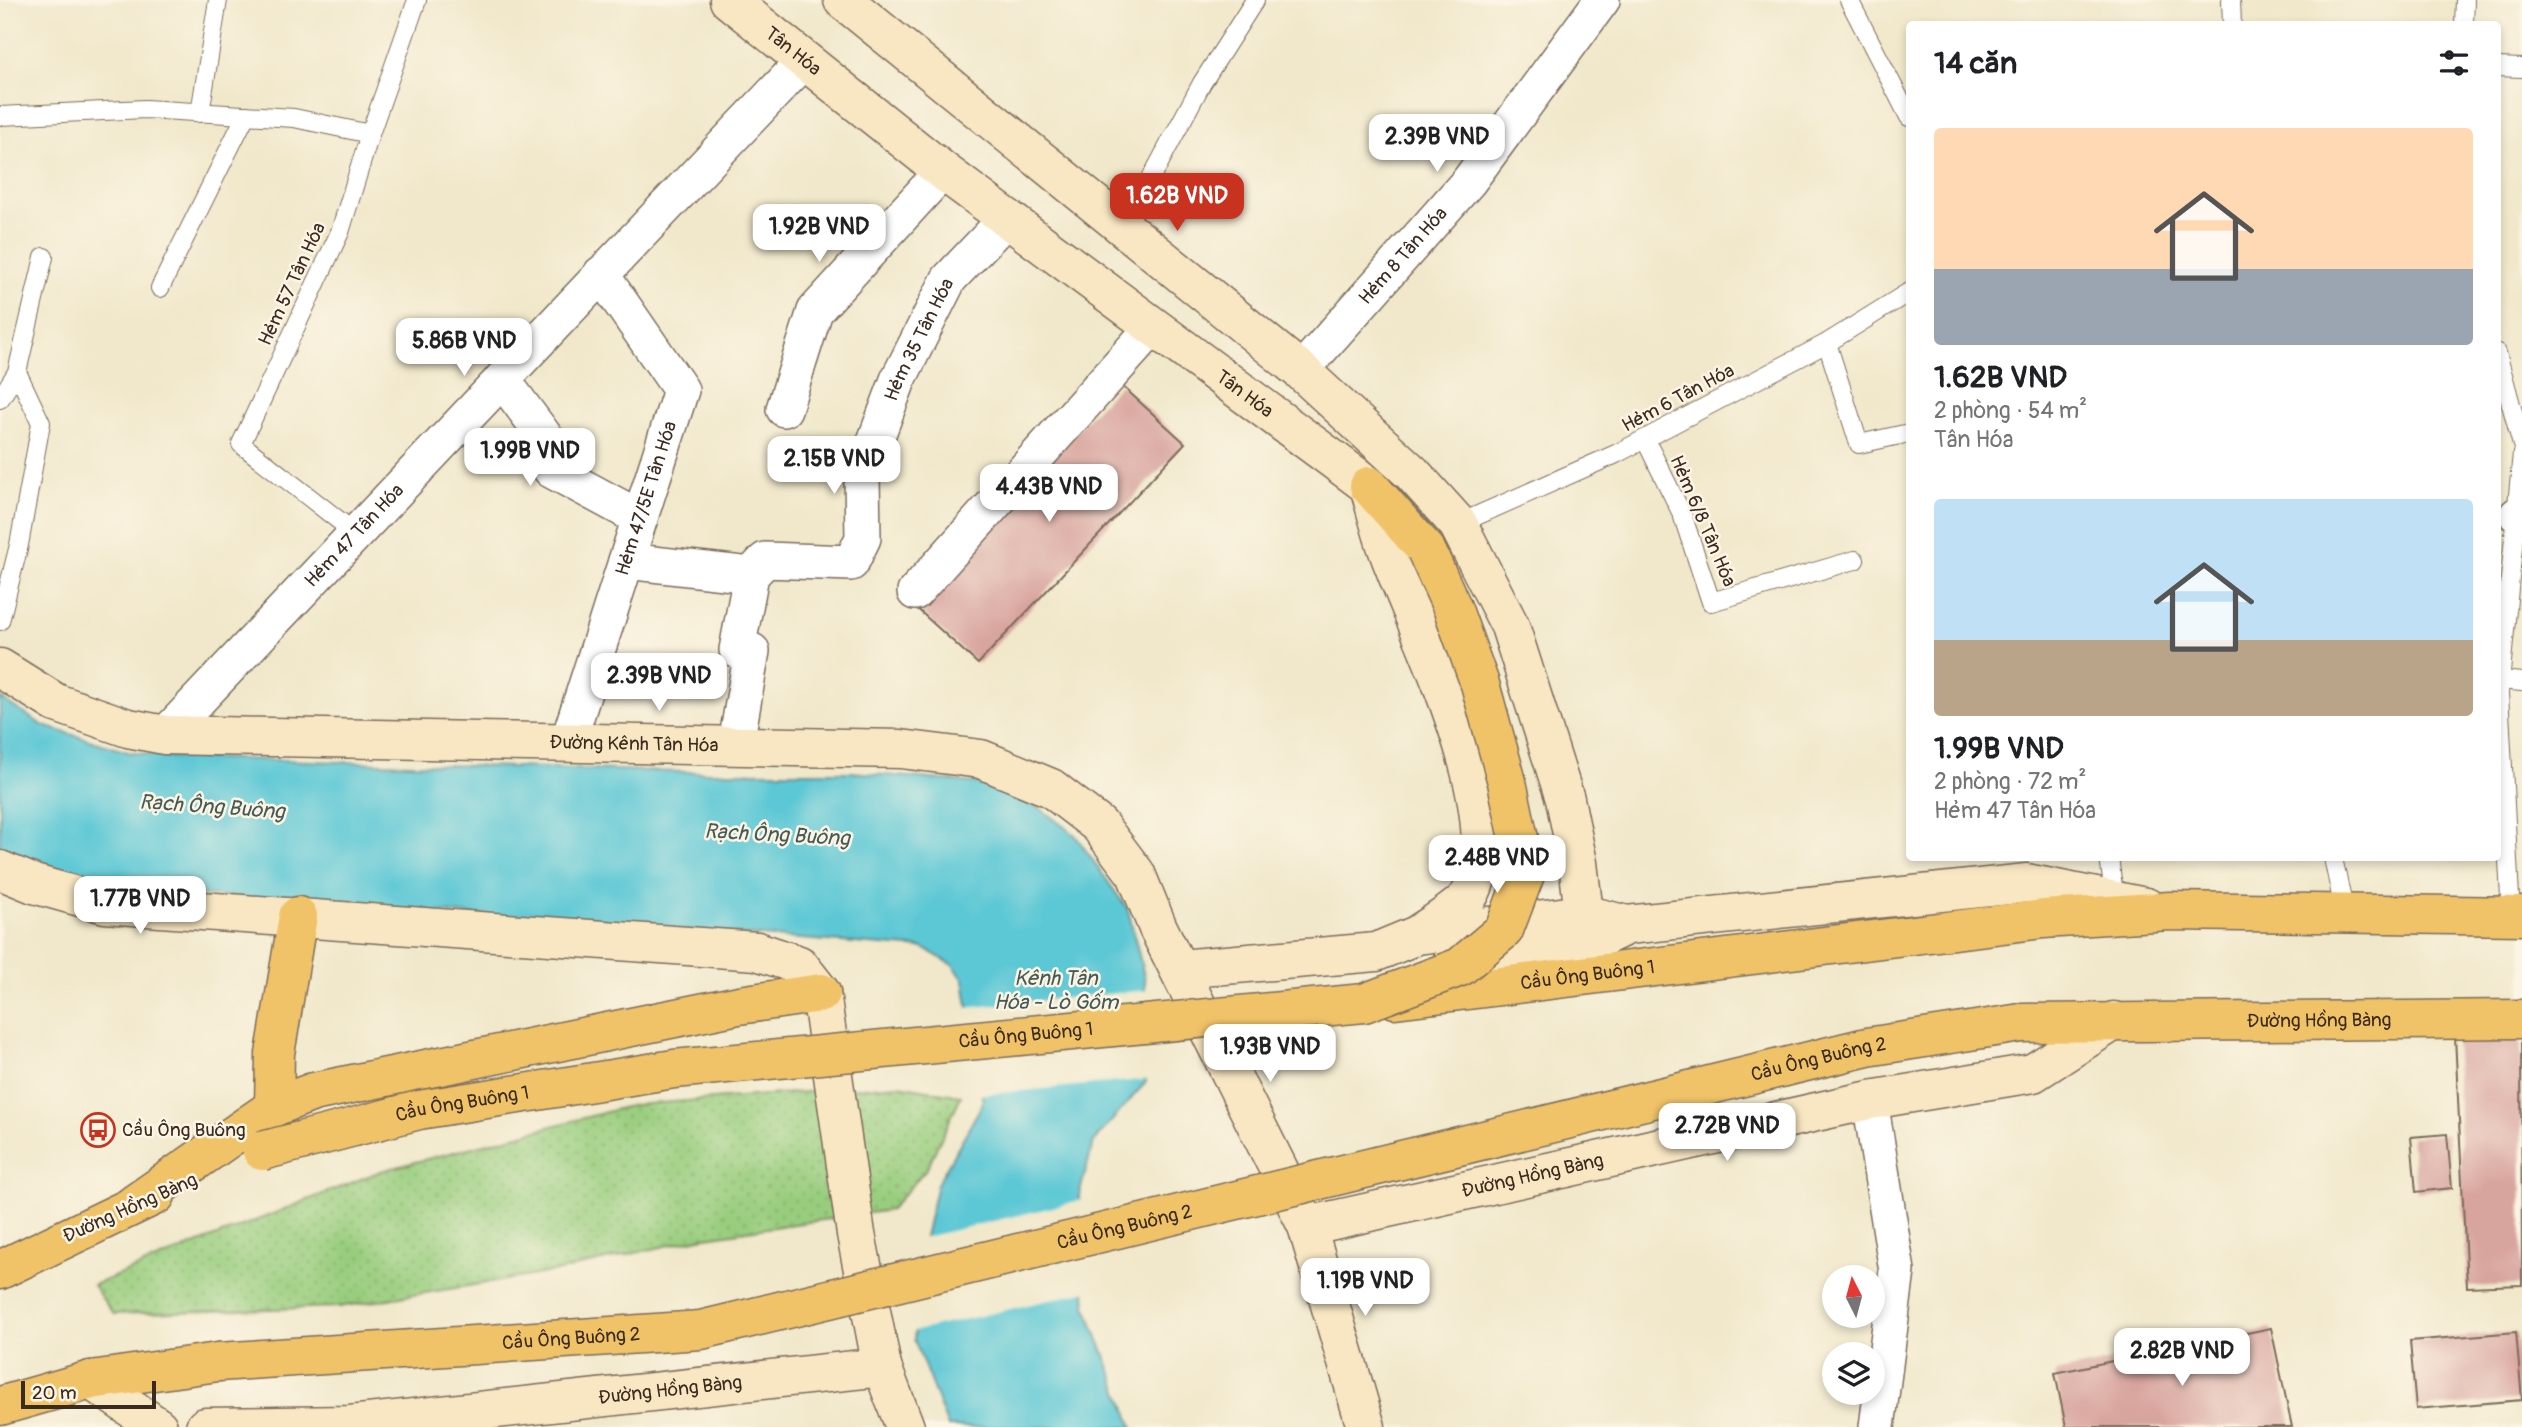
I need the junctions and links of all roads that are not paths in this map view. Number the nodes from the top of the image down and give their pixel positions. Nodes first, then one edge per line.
1 (215, 0) edge
2 (417, 0) edge
3 (729, 0) edge
4 (843, 0) edge
5 (1255, 0) edge
6 (1602, 0) edge
7 (1849, 0) edge
8 (2231, 0) edge
9 (2465, 0) edge
10 (2232, 21) edge
11 (2464, 21) edge
12 (804, 61) junction
13 (2501, 67) edge
14 (2522, 68) edge
15 (1906, 111) edge
16 (200, 113) junction
17 (0, 116) edge
18 (246, 116) junction
19 (370, 134) junction
20 (943, 171) junction
21 (1008, 217) junction
22 (1124, 229) junction
23 (44, 257) dead end
24 (601, 274) junction
25 (160, 288) dead end
26 (1906, 294) edge
27 (1154, 326) junction
28 (1826, 344) junction
29 (1301, 371) junction
30 (2501, 371) edge
31 (17, 372) junction
32 (502, 379) junction
33 (0, 399) edge
34 (784, 410) dead end
35 (2511, 415) edge
36 (1906, 434) edge
37 (1645, 439) junction
38 (2522, 445) edge
39 (2522, 453) edge
40 (1369, 486) junction
41 (2519, 514) edge
42 (640, 518) junction
43 (1458, 524) junction
44 (355, 534) junction
45 (1854, 560) dead end
46 (626, 561) junction
47 (751, 575) junction
48 (915, 592) dead end
49 (0, 621) edge
50 (0, 668) edge
51 (2501, 671) edge
52 (2501, 680) edge
53 (2522, 682) edge
54 (2501, 695) edge
55 (165, 735) junction
56 (568, 742) junction
57 (736, 744) junction
58 (2109, 861) edge
59 (2334, 861) edge
60 (0, 870) edge
61 (2115, 901) junction
62 (2170, 911) junction
63 (1584, 914) junction
64 (2345, 914) junction
65 (298, 916) junction
66 (2516, 916) edge
67 (1627, 925) junction
68 (1417, 935) junction
69 (1377, 952) junction
70 (1179, 969) junction
71 (821, 993) junction
72 (1364, 1003) junction
73 (2522, 1019) edge
74 (2114, 1021) junction
75 (2021, 1023) joint
76 (1870, 1100) junction
77 (274, 1107) junction
78 (261, 1151) joint
79 (134, 1204) junction
80 (1307, 1226) junction
81 (0, 1270) edge
82 (882, 1367) junction
83 (91, 1381) junction
84 (0, 1406) edge
85 (516, 1418) edge
86 (350, 1426) edge
87 (158, 1427) edge
88 (205, 1427) edge
89 (905, 1427) edge
90 (1366, 1427) edge
91 (1877, 1427) edge

1 - 16 lane
2 - 19 lane, Hẻm 57 Tân Hóa
3 - 12 street, Tân Hóa
4 - 22 street
5 - 22 lane
6 - 29 street, Hẻm 8 Tân Hóa
7 - 15 lane
8 - 10 lane
9 - 11 lane
12 - 20 street, Tân Hóa
12 - 24 street, Hẻm 47 Tân Hóa
13 - 14 lane
16 - 17 lane
16 - 18 lane
18 - 19 lane
18 - 25 lane
19 - 44 lane, Hẻm 57 Tân Hóa
20 - 21 street, Tân Hóa
20 - 34 street
21 - 27 street, Tân Hóa
21 - 47 street, Hẻm 35 Tân Hóa
22 - 29 street
23 - 31 lane
24 - 32 street, Hẻm 47 Tân Hóa
24 - 42 street, Hẻm 47/5E Tân Hóa
26 - 28 lane, Hẻm 6 Tân Hóa
27 - 40 street, Tân Hóa
27 - 48 street
28 - 36 lane
28 - 37 lane, Hẻm 6 Tân Hóa
29 - 43 street
30 - 35 lane
31 - 33 lane
31 - 49 lane
32 - 42 street
32 - 44 street, Hẻm 47 Tân Hóa
35 - 38 lane
37 - 43 lane, Hẻm 6 Tân Hóa
37 - 45 lane, Hẻm 6/8 Tân Hóa
39 - 41 lane
40 - 68 street
40 - 72 main road, bridge
41 - 51 lane
42 - 46 street, Hẻm 47/5E Tân Hóa
43 - 63 street
44 - 55 street, Hẻm 47 Tân Hóa
46 - 47 street
46 - 56 street, Hẻm 47/5E Tân Hóa
47 - 57 street
50 - 55 street, Đường Kênh Tân Hóa
52 - 53 lane
54 - 66 lane
55 - 56 street, Đường Kênh Tân Hóa
56 - 57 street, Đường Kênh Tân Hóa
57 - 70 street, Đường Kênh Tân Hóa
58 - 61 lane
59 - 64 lane
60 - 65 street
61 - 62 street
61 - 67 street
62 - 64 main road
62 - 72 main road, Cầu Ông Buông 1, bridge
63 - 67 street
63 - 68 street
64 - 66 main road
65 - 71 street
65 - 77 main road
67 - 69 street
68 - 69 street
69 - 70 street
70 - 80 street, Đường Kênh Tân Hóa
71 - 77 main road
71 - 82 street
72 - 78 main road, Cầu Ông Buông 1, bridge
73 - 74 main road, Đường Hồng Bàng
74 - 75 main road, Đường Hồng Bàng
74 - 76 street, Đường Hồng Bàng
75 - 83 main road, Cầu Ông Buông 2, bridge
76 - 80 street, Đường Hồng Bàng
76 - 91 street
77 - 79 main road
78 - 79 main road, Đường Hồng Bàng
79 - 81 main road, Đường Hồng Bàng
80 - 90 street, Đường Kênh Tân Hóa
82 - 85 street, Đường Hồng Bàng
82 - 89 street
83 - 84 main road
83 - 87 street
85 - 86 street, Đường Hồng Bàng
86 - 88 street, Đường Hồng Bàng

